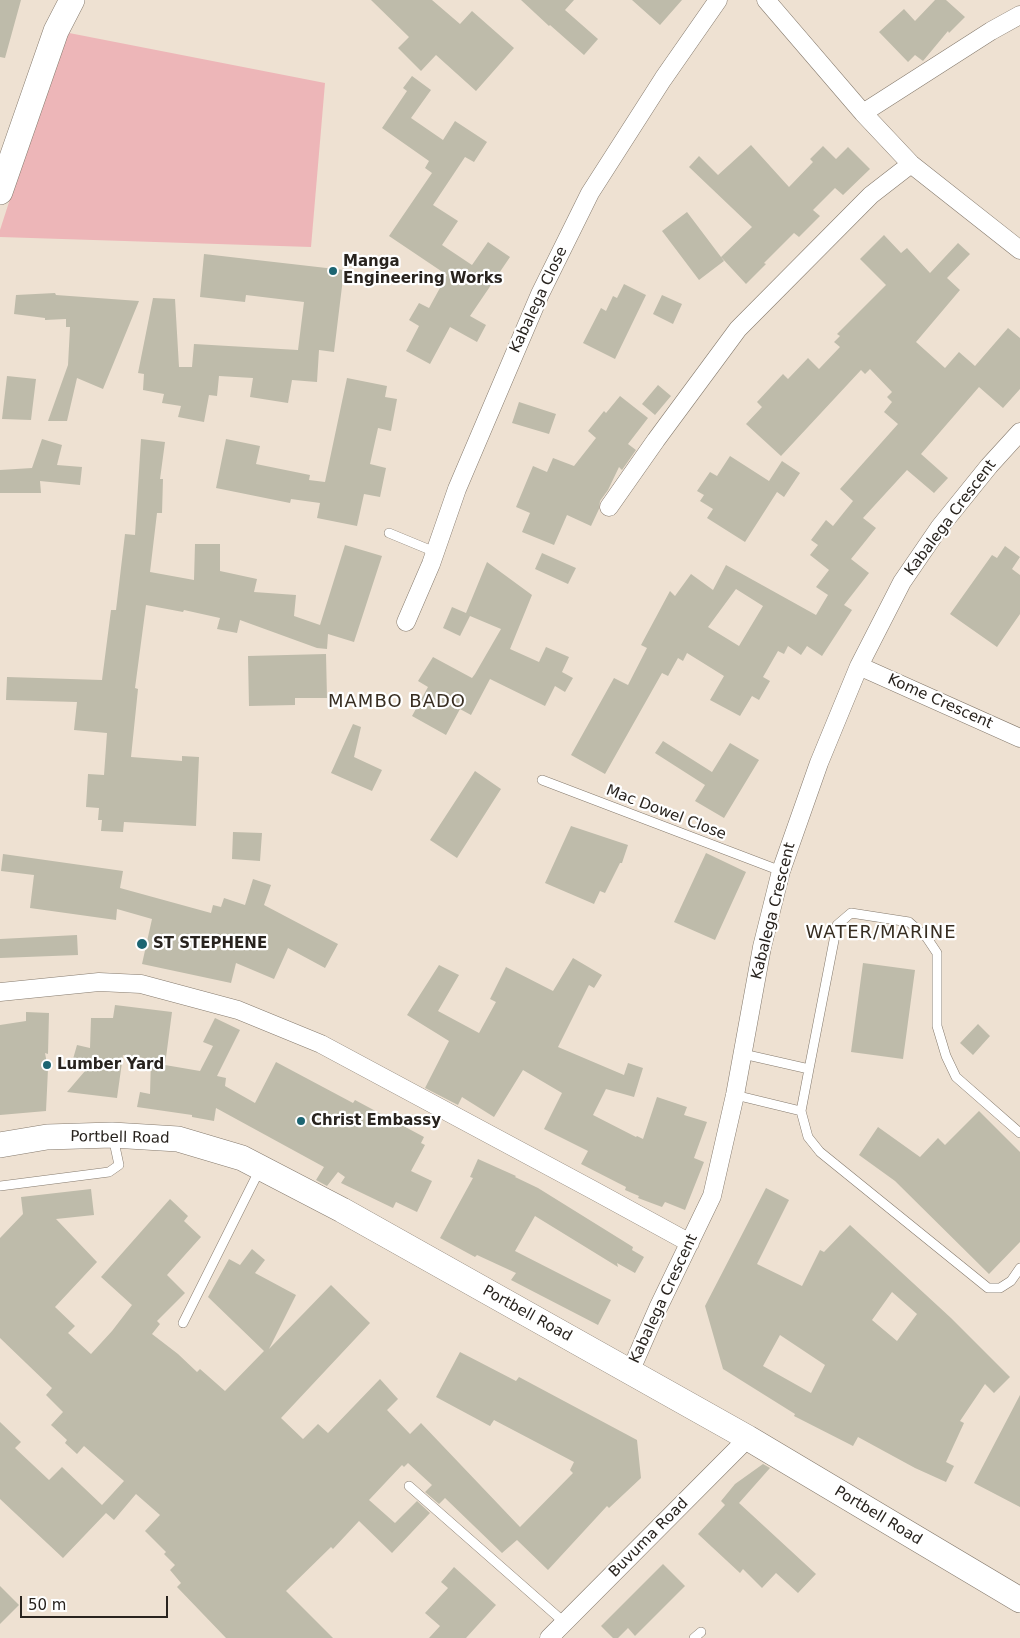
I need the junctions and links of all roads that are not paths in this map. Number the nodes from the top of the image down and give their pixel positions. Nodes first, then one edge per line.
1 (72, 0) edge
2 (718, 0) edge
3 (766, 0) edge
4 (1020, 16) edge
5 (863, 113) junction
6 (911, 164) junction
7 (0, 192) edge
8 (1020, 250) edge
9 (1020, 432) edge
10 (609, 507) dead end
11 (389, 533) dead end
12 (435, 552) junction
13 (406, 622) dead end
14 (859, 666) junction
15 (1020, 738) edge
16 (542, 780) dead end
17 (781, 871) junction
18 (0, 992) edge
19 (742, 1054) junction
20 (809, 1069) junction
21 (735, 1095) junction
22 (801, 1111) junction
23 (1020, 1133) edge
24 (112, 1135) junction
25 (0, 1146) edge
26 (260, 1168) junction
27 (0, 1186) edge
28 (690, 1243) junction
29 (1020, 1268) edge
30 (183, 1323) dead end
31 (630, 1372) junction
32 (748, 1438) junction
33 (409, 1486) dead end
34 (1020, 1600) edge
35 (565, 1623) junction
36 (550, 1638) edge

1 - 7 main road
2 - 12 street, Kabalega Close
3 - 5 street
4 - 5 street
5 - 6 street
6 - 8 street
6 - 10 street
9 - 14 street, Kabalega Crescent
11 - 12 lane
12 - 13 street, Kabalega Close
14 - 15 street, Kome Crescent
14 - 17 street, Kabalega Crescent
16 - 17 lane, Mac Dowel Close
17 - 19 street, Kabalega Crescent
18 - 28 street
19 - 20 lane
19 - 21 street, Kabalega Crescent
20 - 22 lane
20 - 23 lane
21 - 22 lane
21 - 28 street, Kabalega Crescent
22 - 29 lane
24 - 25 main road, Portbell Road
24 - 26 main road, Portbell Road
24 - 27 lane
26 - 30 lane
26 - 31 main road, Portbell Road
28 - 31 street, Kabalega Crescent
31 - 32 main road, Portbell Road
32 - 34 main road, Portbell Road
32 - 35 street, Buvuma Road
33 - 35 lane
35 - 36 street, Buvuma Road

